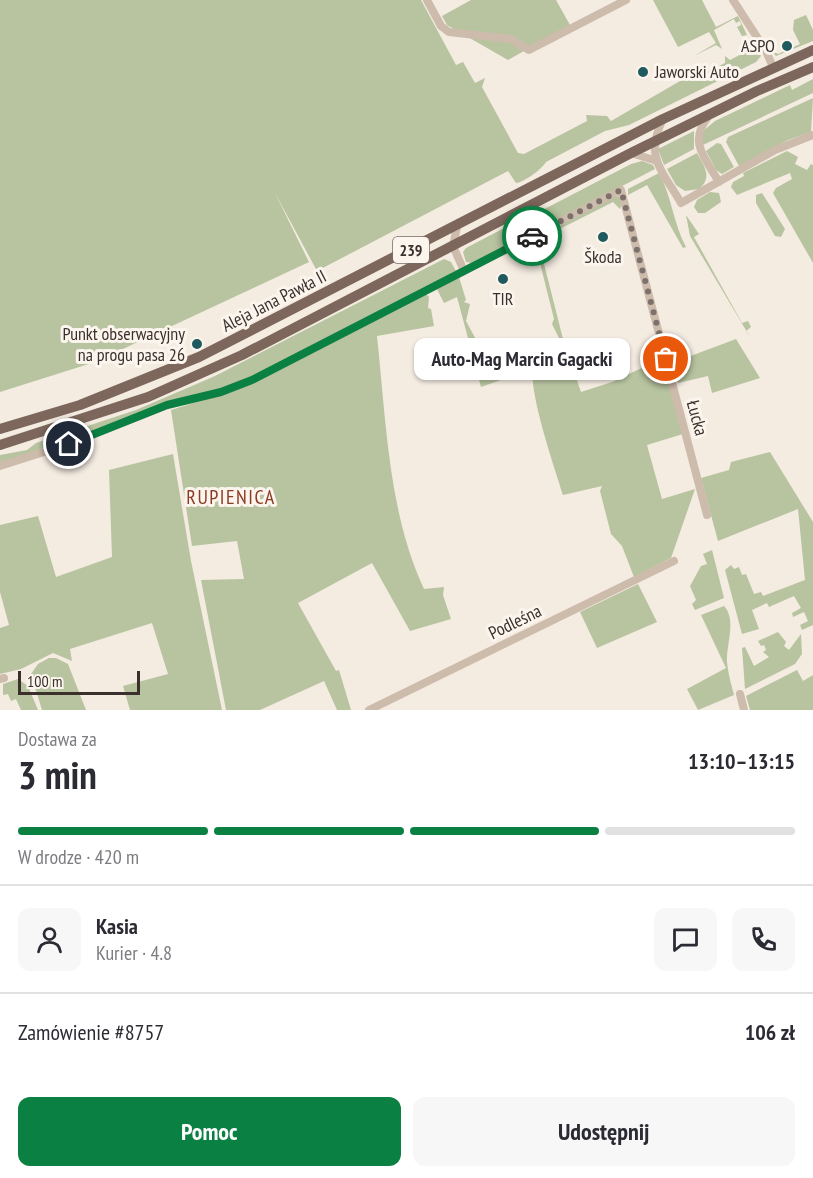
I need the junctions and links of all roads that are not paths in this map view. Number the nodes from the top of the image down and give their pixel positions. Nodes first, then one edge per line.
1 (427, 0) edge
2 (626, 0) edge
3 (733, 0) edge
4 (813, 50) edge
5 (772, 67) junction
6 (813, 67) edge
7 (711, 113) junction
8 (663, 119) junction
9 (813, 135) edge
10 (653, 142) junction
11 (631, 153) junction
12 (657, 161) junction
13 (718, 182) junction
14 (528, 207) junction
15 (457, 226) junction
16 (527, 238) junction
17 (453, 246) junction
18 (464, 271) junction
19 (0, 429) edge
20 (0, 445) edge
21 (0, 466) edge
22 (707, 515) dead end
23 (674, 561) dead end
24 (740, 694) dead end
25 (369, 710) edge
26 (744, 710) edge

1 - 2 street
3 - 5 street
4 - 5 main road, Aleja Jana Pawła II / 239
5 - 8 main road, Aleja Jana Pawła II / 239
6 - 7 main road, Aleja Jana Pawła II / 239
7 - 10 main road, Aleja Jana Pawła II / 239
7 - 13 street
8 - 10 street
8 - 15 main road, Aleja Jana Pawła II / 239
9 - 13 street
10 - 11 main road, Aleja Jana Pawła II / 239
10 - 12 street
11 - 12 street
11 - 14 main road, Aleja Jana Pawła II / 239
12 - 13 street
14 - 16 street
14 - 17 main road, Aleja Jana Pawła II / 239
15 - 17 street
15 - 19 main road, Aleja Jana Pawła II / 239
16 - 18 street
16 - 22 street, Łucka
17 - 18 street
17 - 20 main road, Aleja Jana Pawła II / 239
18 - 21 street
23 - 25 street, Podleśna
24 - 26 street

